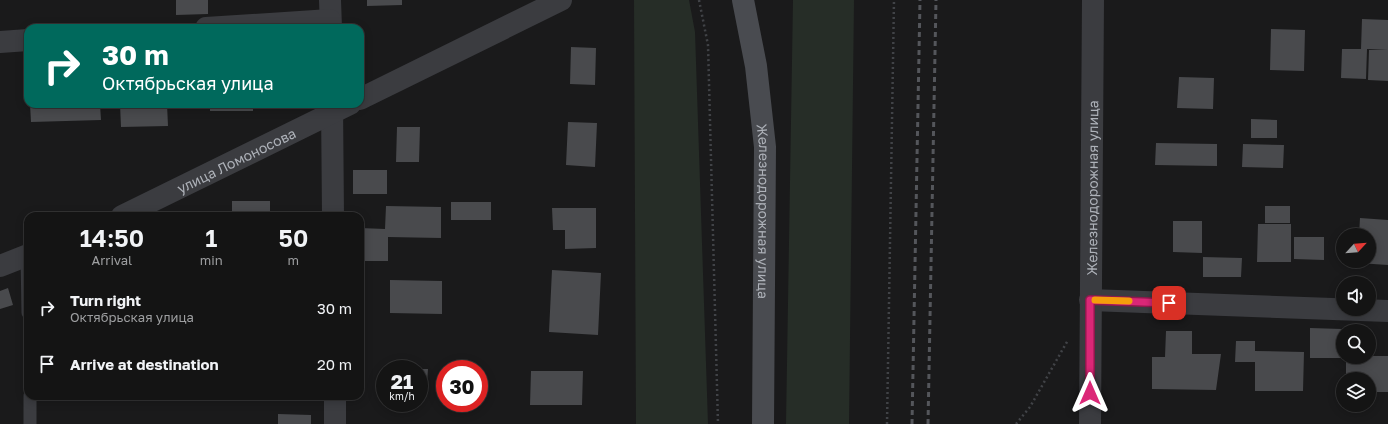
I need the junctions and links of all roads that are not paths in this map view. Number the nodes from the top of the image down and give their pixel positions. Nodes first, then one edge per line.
1 (562, 0) edge
2 (744, 0) edge
3 (1093, 0) edge
4 (330, 16) edge
5 (247, 24) edge
6 (24, 40) edge
7 (0, 42) edge
8 (364, 97) edge
9 (336, 108) edge
10 (338, 108) edge
11 (130, 212) edge
12 (333, 212) edge
13 (24, 256) edge
14 (0, 266) edge
15 (1090, 300) junction
16 (1388, 311) edge
17 (30, 400) edge
18 (335, 400) edge
19 (30, 424) edge
20 (335, 424) edge
21 (763, 424) edge
22 (1090, 424) edge

1 - 8 street
2 - 21 main road, Железнодорожная улица
3 - 15 street, Железнодорожная улица
4 - 5 street
6 - 7 street
9 - 11 street, улица Ломоносова
10 - 12 street
13 - 14 street
15 - 16 street
15 - 22 street, Железнодорожная улица
17 - 19 lane
18 - 20 street

